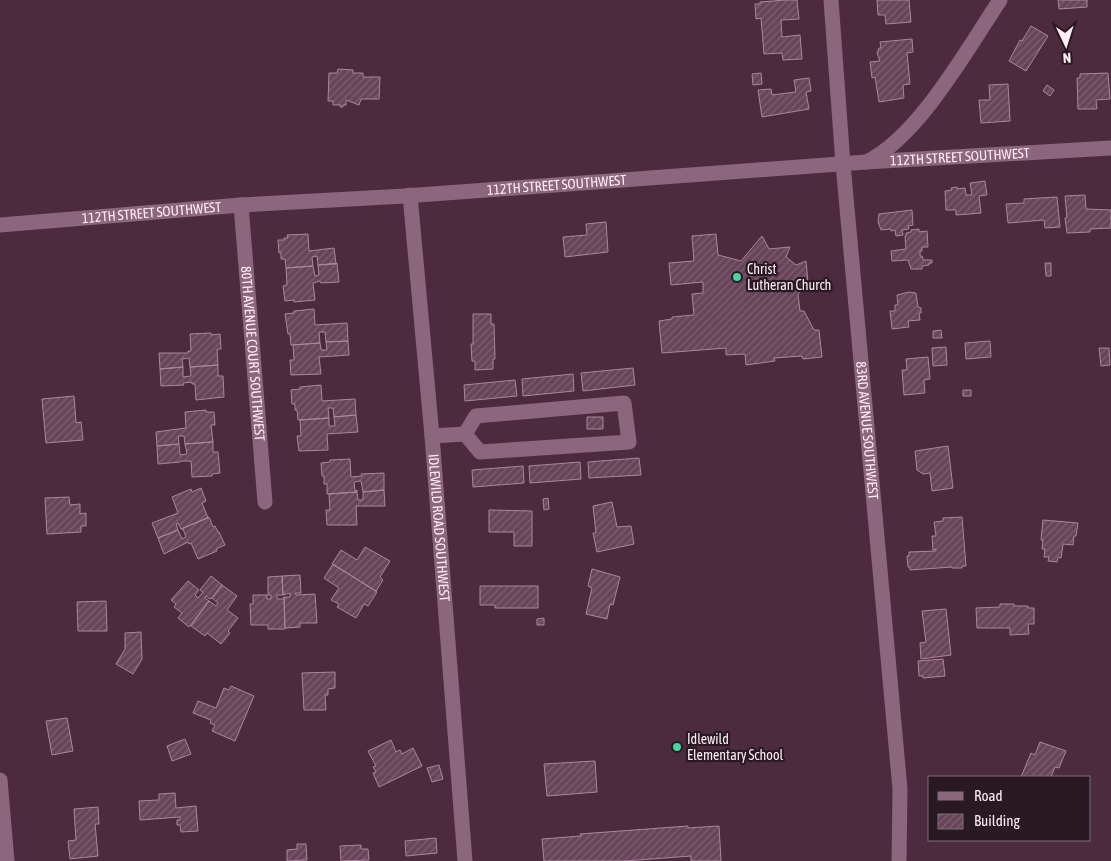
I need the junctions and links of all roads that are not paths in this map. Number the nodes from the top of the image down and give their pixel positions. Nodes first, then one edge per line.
1 (831, 0) edge
2 (1000, 0) edge
3 (1111, 148) edge
4 (866, 162) junction
5 (843, 164) junction
6 (410, 195) junction
7 (241, 205) junction
8 (0, 224) edge
9 (465, 434) junction
10 (432, 436) junction
11 (265, 502) dead end
12 (0, 780) edge
13 (7, 861) edge
14 (465, 861) edge
15 (899, 861) edge

1 - 5 street, 83RD AVENUE SOUTHWEST
2 - 4 street
3 - 4 street, 112TH STREET SOUTHWEST
4 - 5 street, 112TH STREET SOUTHWEST
5 - 6 street, 112TH STREET SOUTHWEST
5 - 15 street, 83RD AVENUE SOUTHWEST
6 - 7 street, 112TH STREET SOUTHWEST
6 - 10 street, IDLEWILD ROAD SOUTHWEST
7 - 8 street, 112TH STREET SOUTHWEST
7 - 11 street, 80TH AVENUE COURT SOUTHWEST
9 - 9 street
9 - 10 street
10 - 14 street, IDLEWILD ROAD SOUTHWEST
12 - 13 street

